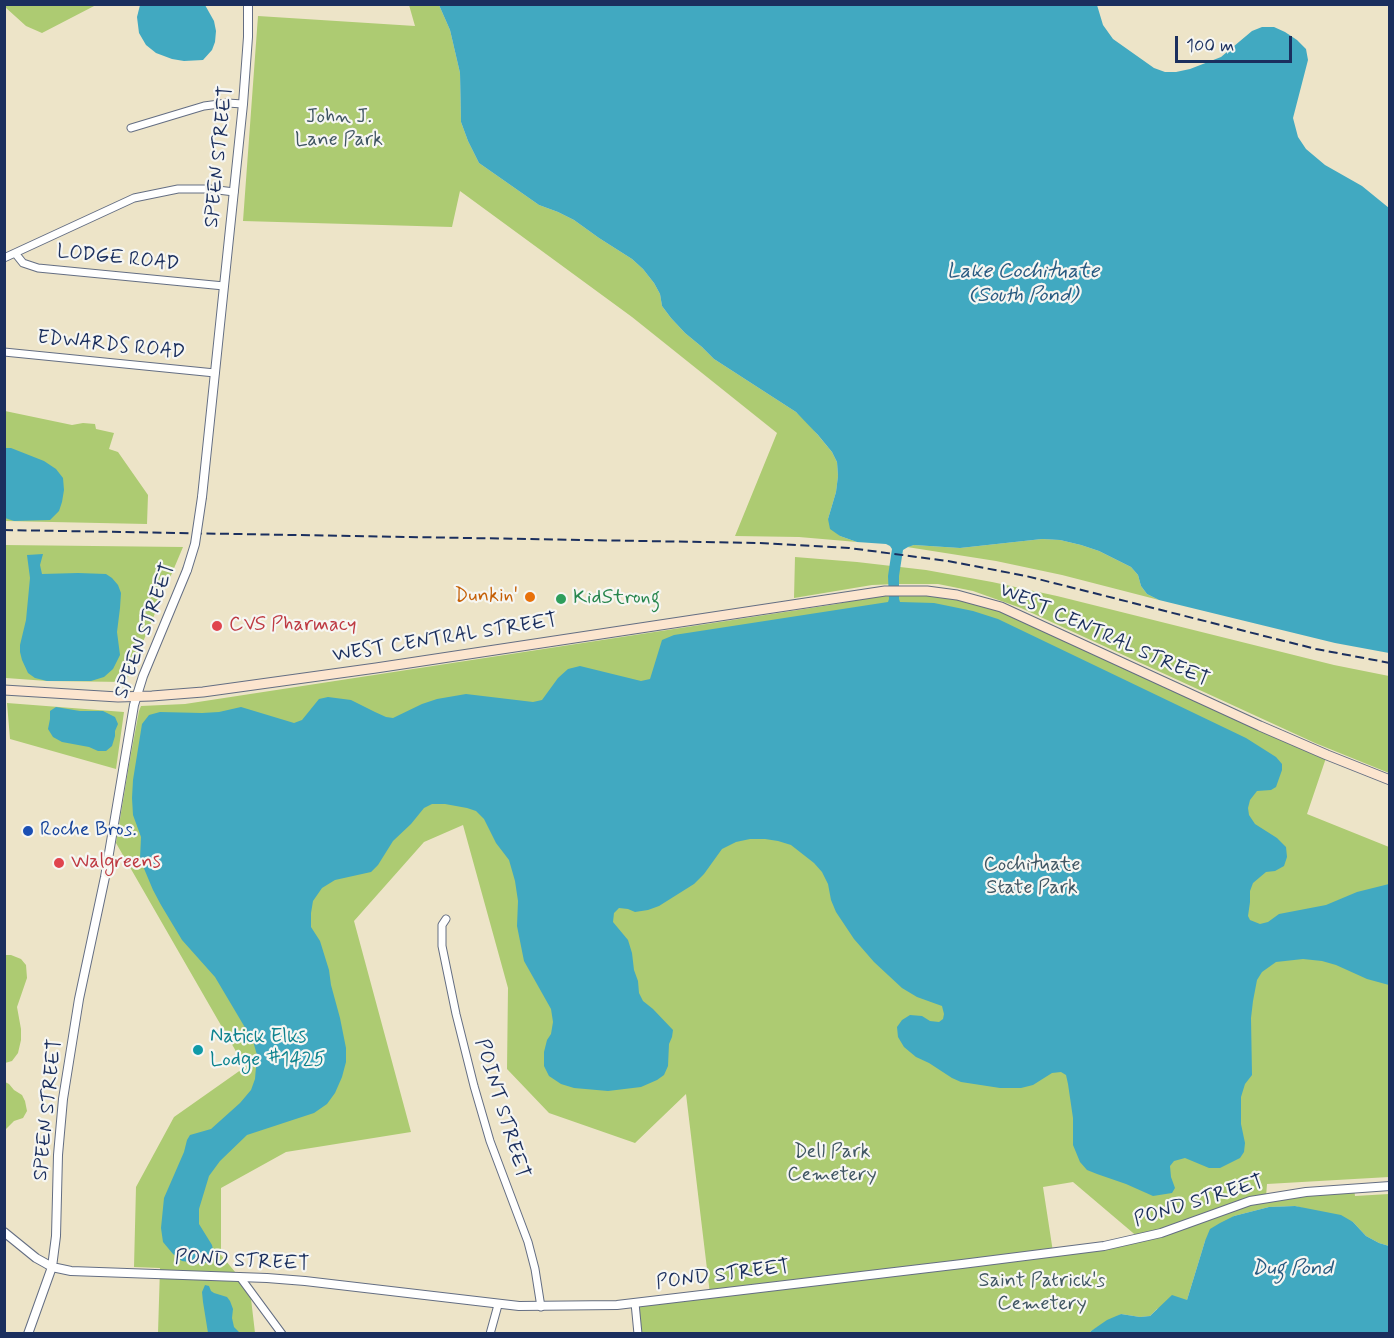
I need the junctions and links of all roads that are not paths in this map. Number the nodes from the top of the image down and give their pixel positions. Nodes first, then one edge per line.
1 (248, 4) edge
2 (243, 104) junction
3 (131, 128) dead end
4 (234, 192) junction
5 (15, 253) junction
6 (4, 258) edge
7 (224, 286) junction
8 (4, 352) edge
9 (215, 373) junction
10 (4, 690) edge
11 (136, 697) junction
12 (1389, 780) edge
13 (446, 919) dead end
14 (1389, 1186) edge
15 (4, 1232) edge
16 (52, 1267) junction
17 (240, 1277) junction
18 (635, 1303) junction
19 (498, 1305) junction
20 (541, 1307) junction
21 (28, 1334) edge
22 (282, 1334) edge
23 (490, 1334) edge
24 (638, 1334) edge

1 - 2 street, SPEEN STREET
2 - 3 street
2 - 4 street, SPEEN STREET
4 - 5 street
4 - 7 street, SPEEN STREET
5 - 6 street
5 - 7 street, LODGE ROAD
7 - 9 street, SPEEN STREET
8 - 9 street, EDWARDS ROAD
9 - 11 street, SPEEN STREET, bridge
10 - 11 main road, WEST CENTRAL STREET
11 - 12 main road, WEST CENTRAL STREET
11 - 16 street, SPEEN STREET
13 - 20 street, POINT STREET
14 - 18 street, POND STREET
15 - 16 street
16 - 17 street, POND STREET
16 - 21 street, SPEEN STREET
17 - 19 street, POND STREET
17 - 22 street
18 - 20 street, POND STREET
18 - 24 street
19 - 20 street, POND STREET
19 - 23 street

